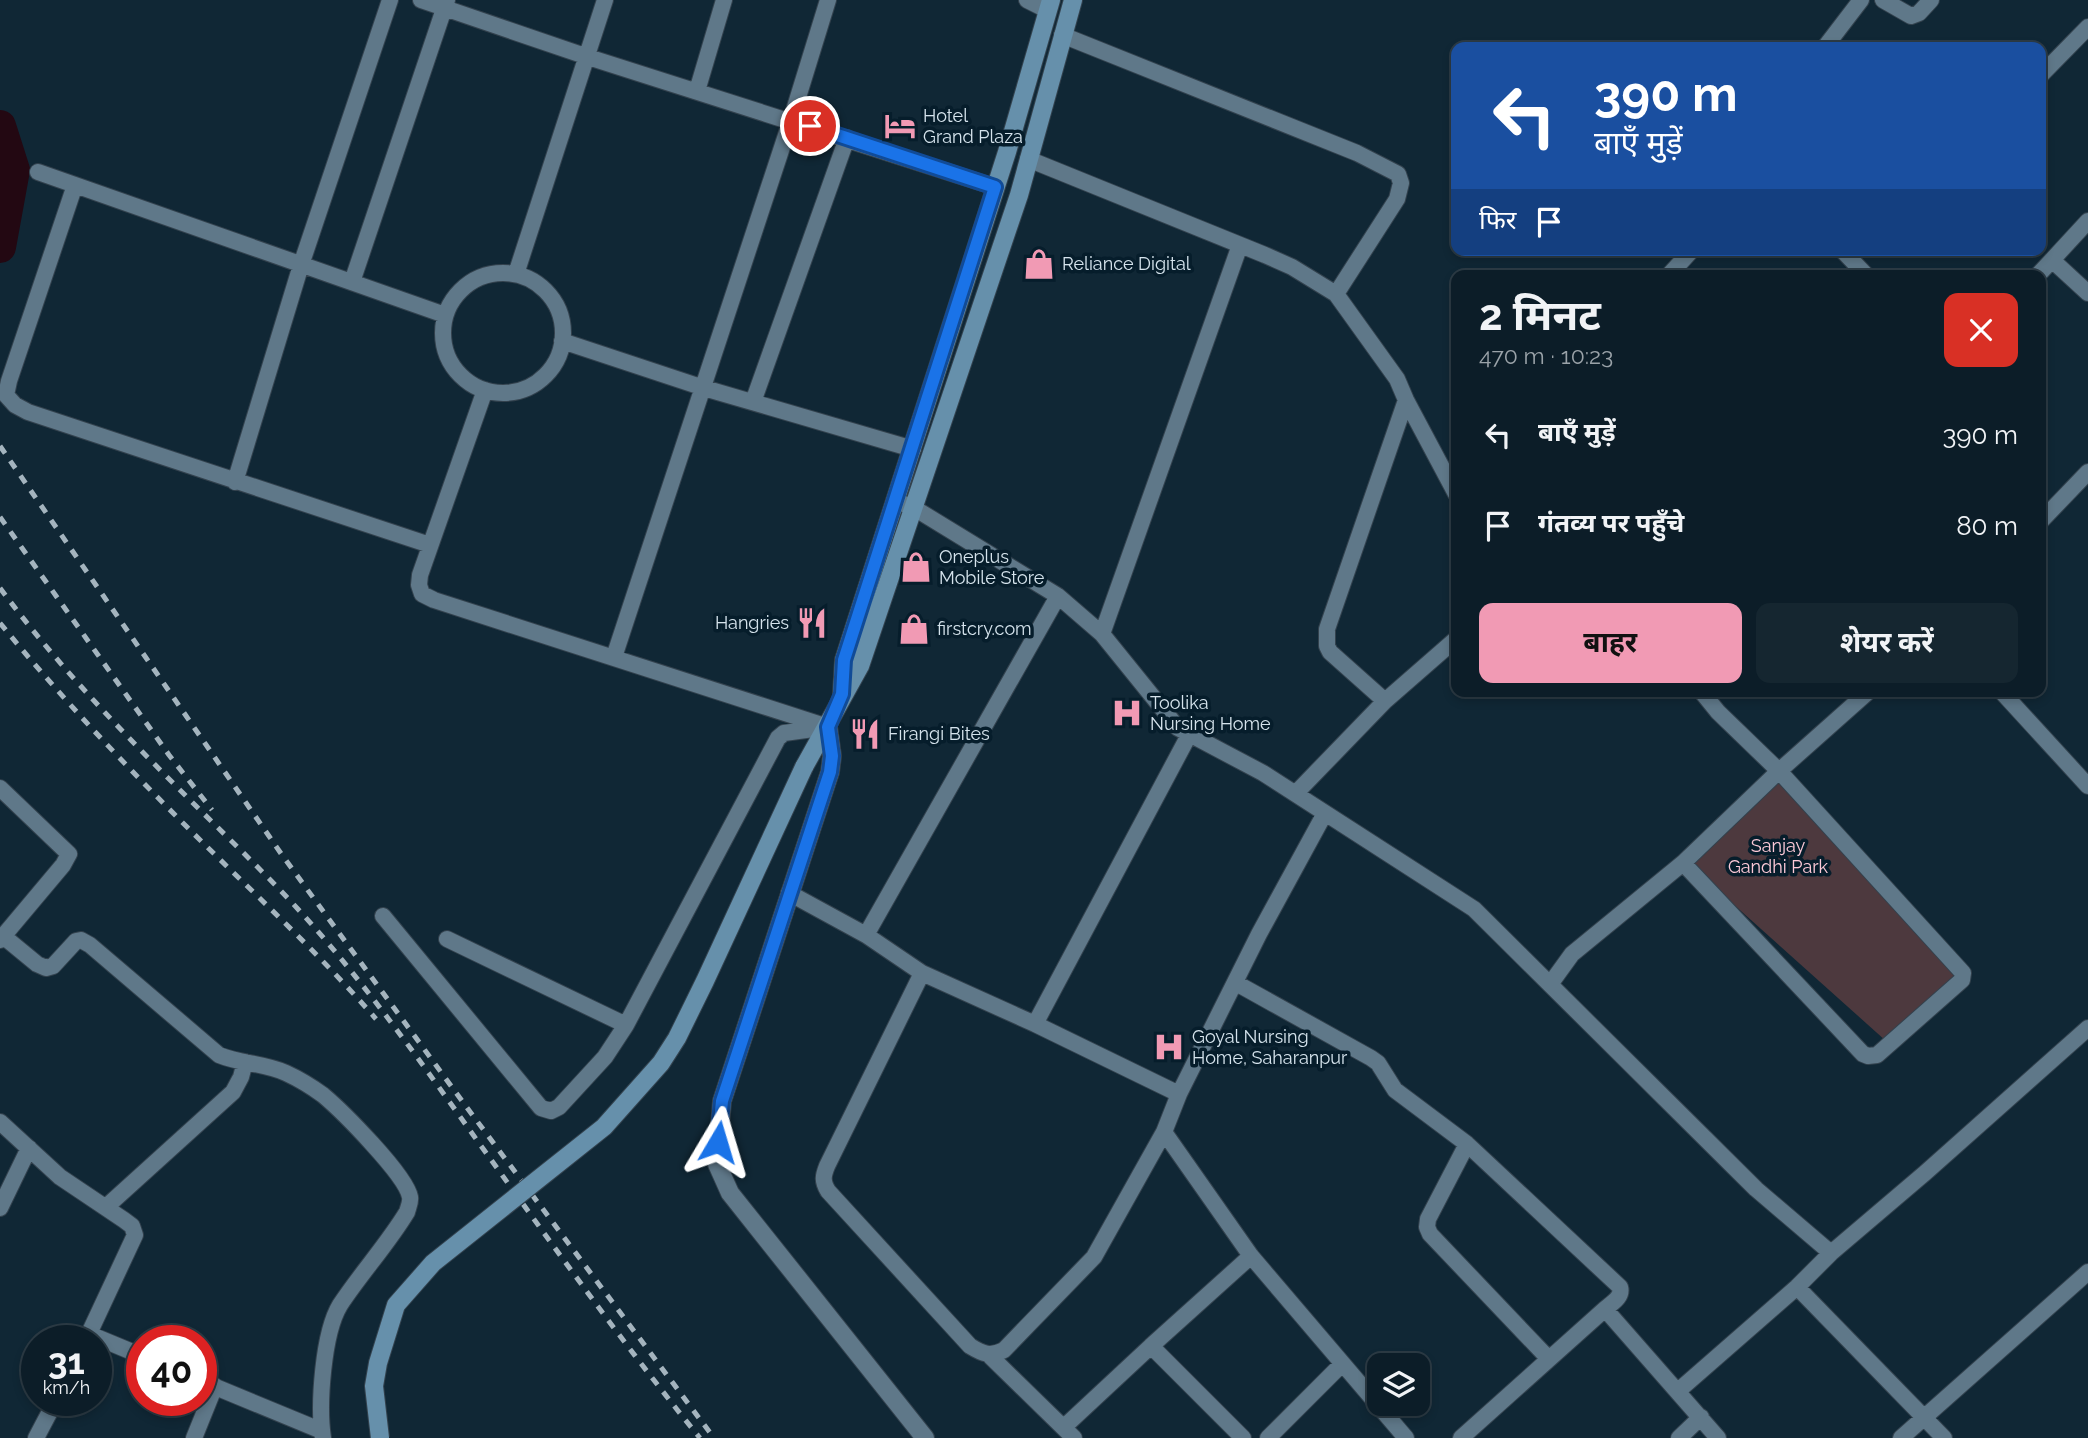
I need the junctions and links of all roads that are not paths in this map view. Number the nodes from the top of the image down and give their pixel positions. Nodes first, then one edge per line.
1 (390, 0) edge
2 (421, 0) edge
3 (605, 0) edge
4 (724, 0) edge
5 (828, 0) edge
6 (1027, 0) edge
7 (1073, 0) edge
8 (1861, 0) edge
9 (1882, 0) edge
10 (1931, 0) edge
11 (446, 4) edge
12 (1049, 5) edge
13 (2088, 27) edge
14 (1062, 35) junction
15 (1829, 42) edge
16 (588, 57) junction
17 (2046, 70) edge
18 (697, 91) junction
19 (792, 120) junction
20 (847, 138) junction
21 (1028, 159) junction
22 (38, 173) dead end
23 (75, 185) junction
24 (995, 187) junction
25 (2088, 222) edge
26 (1240, 245) junction
27 (1686, 256) edge
28 (1848, 256) edge
29 (2052, 260) junction
30 (301, 265) junction
31 (1674, 270) edge
32 (1861, 270) edge
33 (2043, 270) edge
34 (516, 274) junction
35 (352, 282) junction
36 (2088, 293) edge
37 (1336, 294) junction
38 (445, 315) junction
39 (562, 341) junction
40 (704, 388) junction
41 (485, 390) junction
42 (1406, 400) junction
43 (753, 402) junction
44 (913, 449) junction
45 (2088, 472) edge
46 (235, 482) junction
47 (1451, 485) edge
48 (894, 501) junction
49 (914, 508) junction
50 (2046, 516) edge
51 (430, 545) junction
52 (1058, 596) junction
53 (1102, 634) junction
54 (1451, 643) edge
55 (614, 657) junction
56 (842, 694) junction
57 (1707, 697) edge
58 (1862, 697) edge
59 (2006, 697) edge
60 (1385, 701) junction
61 (828, 727) junction
62 (1189, 735) junction
63 (1779, 771) junction
64 (2088, 786) edge
65 (0, 788) edge
66 (1296, 793) junction
67 (1325, 813) junction
68 (1683, 863) junction
69 (789, 893) junction
70 (383, 916) dead end
71 (866, 935) junction
72 (1, 938) edge
73 (447, 939) dead end
74 (922, 973) junction
75 (1236, 983) junction
76 (1551, 983) junction
77 (1035, 1024) junction
78 (626, 1025) junction
79 (2088, 1028) edge
80 (245, 1062) junction
81 (1179, 1094) junction
82 (0, 1122) edge
83 (1164, 1132) junction
84 (1467, 1144) junction
85 (29, 1148) junction
86 (106, 1207) junction
87 (0, 1208) edge
88 (1831, 1252) junction
89 (1251, 1256) junction
90 (2088, 1272) edge
91 (1797, 1287) junction
92 (1605, 1309) junction
93 (93, 1325) edge
94 (1151, 1346) junction
95 (989, 1355) junction
96 (1549, 1359) junction
97 (1342, 1364) junction
98 (217, 1387) edge
99 (1678, 1391) junction
100 (48, 1416) edge
101 (200, 1416) edge
102 (1701, 1417) junction
103 (1925, 1418) junction
104 (1069, 1432) edge
105 (323, 1434) edge
106 (36, 1438) edge
107 (194, 1438) edge
108 (380, 1438) edge
109 (925, 1438) edge
110 (1243, 1438) edge
111 (1268, 1438) edge
112 (1406, 1438) edge
113 (1461, 1438) edge
114 (1679, 1438) edge
115 (1718, 1438) edge
116 (1901, 1438) edge
117 (1944, 1438) edge

1 - 30 street
2 - 11 street
3 - 16 street
4 - 18 street
5 - 19 street
6 - 12 street
7 - 14 main road
8 - 15 street
9 - 10 street
11 - 16 street
11 - 35 street
12 - 24 main road
13 - 17 street
14 - 21 main road
14 - 37 street
16 - 18 street
16 - 34 street
18 - 19 street
19 - 20 street
19 - 40 street
20 - 24 street
20 - 43 street
21 - 26 street
21 - 49 main road
22 - 23 street
23 - 30 street
23 - 46 street
24 - 44 main road
25 - 29 street
26 - 37 street
26 - 53 street
27 - 31 street
28 - 32 street
29 - 33 street
29 - 36 street
30 - 35 street
30 - 46 street
34 - 38 street
34 - 39 street
35 - 38 street
37 - 42 street
38 - 41 street
39 - 40 street
39 - 41 street
40 - 43 street
40 - 55 street
41 - 51 street
42 - 47 street
42 - 60 street
43 - 44 street
44 - 48 main road
45 - 50 street
46 - 51 street
48 - 49 street
48 - 56 main road
49 - 52 street
49 - 56 main road
51 - 55 street
52 - 53 street
52 - 71 street
53 - 62 street
54 - 60 street
55 - 61 street
56 - 61 main road
57 - 63 street
58 - 63 street
59 - 64 street
60 - 66 street
61 - 69 street
61 - 78 street
61 - 108 main road, bridge
62 - 66 street
62 - 77 street
63 - 68 street
63 - 68 street
65 - 72 street
66 - 67 street
67 - 75 street
67 - 76 street
68 - 76 street
69 - 71 street
69 - 109 street
70 - 78 street
71 - 74 street
72 - 80 street
73 - 78 street
74 - 77 street
74 - 95 street
75 - 81 street
75 - 84 street
76 - 88 street
77 - 81 street
79 - 88 street
80 - 86 street
80 - 105 street
81 - 83 street
82 - 85 street
83 - 89 street
83 - 95 street
84 - 92 street
84 - 96 street
85 - 86 street
85 - 87 street
86 - 93 street
88 - 91 street
89 - 94 street
89 - 97 street
90 - 103 street
91 - 99 street
91 - 103 street
92 - 96 street
92 - 99 street
94 - 104 street
94 - 110 street
95 - 104 street
96 - 113 street
97 - 111 street
97 - 112 street
98 - 105 street
99 - 102 street
100 - 106 street
101 - 107 street
102 - 114 street
102 - 115 street
103 - 116 street
103 - 117 street

